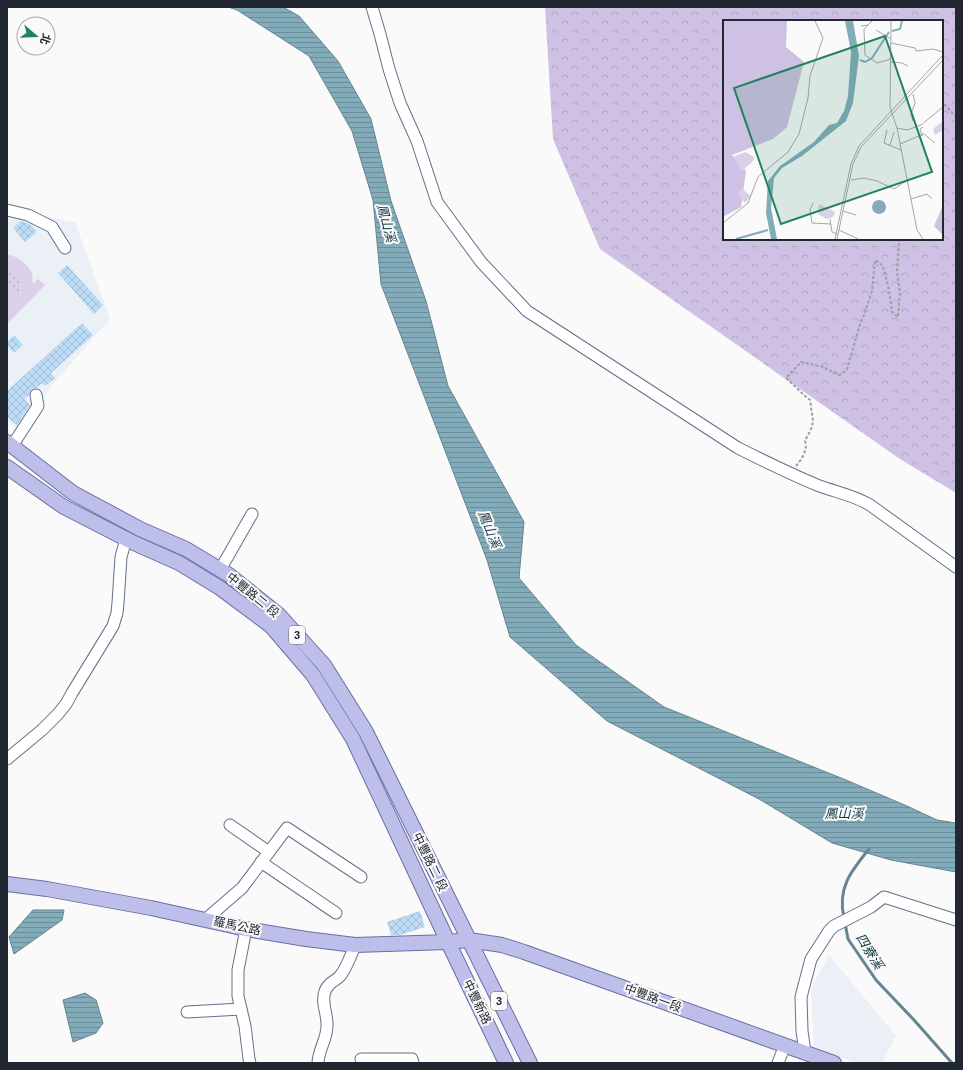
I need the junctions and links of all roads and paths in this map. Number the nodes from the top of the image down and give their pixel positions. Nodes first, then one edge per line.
1 (372, 7) edge
2 (943, 103) edge
3 (956, 117) edge
4 (7, 210) edge
5 (900, 240) edge
6 (65, 248) dead end
7 (36, 395) dead end
8 (10, 444) edge
9 (7, 467) edge
10 (790, 473) junction
11 (252, 514) dead end
12 (128, 522) junction
13 (124, 538) junction
14 (956, 567) edge
15 (220, 570) junction
16 (264, 613) junction
17 (7, 759) edge
18 (230, 825) dead end
19 (269, 852) junction
20 (261, 862) junction
21 (361, 877) dead end
22 (7, 884) edge
23 (336, 913) dead end
24 (205, 920) junction
25 (956, 920) edge
26 (246, 929) junction
27 (469, 940) junction
28 (448, 942) junction
29 (356, 945) junction
30 (241, 1009) junction
31 (187, 1012) dead end
32 (785, 1045) junction
33 (805, 1052) junction
34 (361, 1059) dead end
35 (250, 1063) edge
36 (318, 1063) edge
37 (413, 1063) edge
38 (506, 1063) edge
39 (530, 1063) edge
40 (778, 1063) edge
41 (834, 1063) edge

1 - 10 street
2 - 3 path
4 - 6 street
5 - 10 path
7 - 8 street
8 - 12 main road, 中豐路二 段 / 3
9 - 13 main road, 中豐路二 段 / 3
10 - 14 street
11 - 15 street
12 - 13 main road
12 - 15 main road, 中豐路二 段 / 3
13 - 16 main road, 中豐路二 段 / 3
13 - 17 street
15 - 16 main road, 中豐路二 段 / 3
16 - 27 main road, 中豐路二 段 / 3
16 - 28 main road, 中豐路二 段 / 3
18 - 19 street
19 - 20 street
19 - 21 street
20 - 23 street
20 - 24 street
22 - 24 main road, 羅馬公路
24 - 26 main road, 羅馬公路
25 - 33 street
26 - 29 main road, 羅馬公路
26 - 30 street
27 - 28 main road, 羅馬公路
27 - 32 main road, 中豐路一段
27 - 39 main road, 中豐新路 / 3
28 - 29 main road, 羅馬公路
28 - 38 main road, 中豐新路 / 3
29 - 36 street
30 - 31 street
30 - 35 street
32 - 33 main road, 中豐路一段
32 - 40 street
33 - 41 main road, 中豐路一段
34 - 37 street

